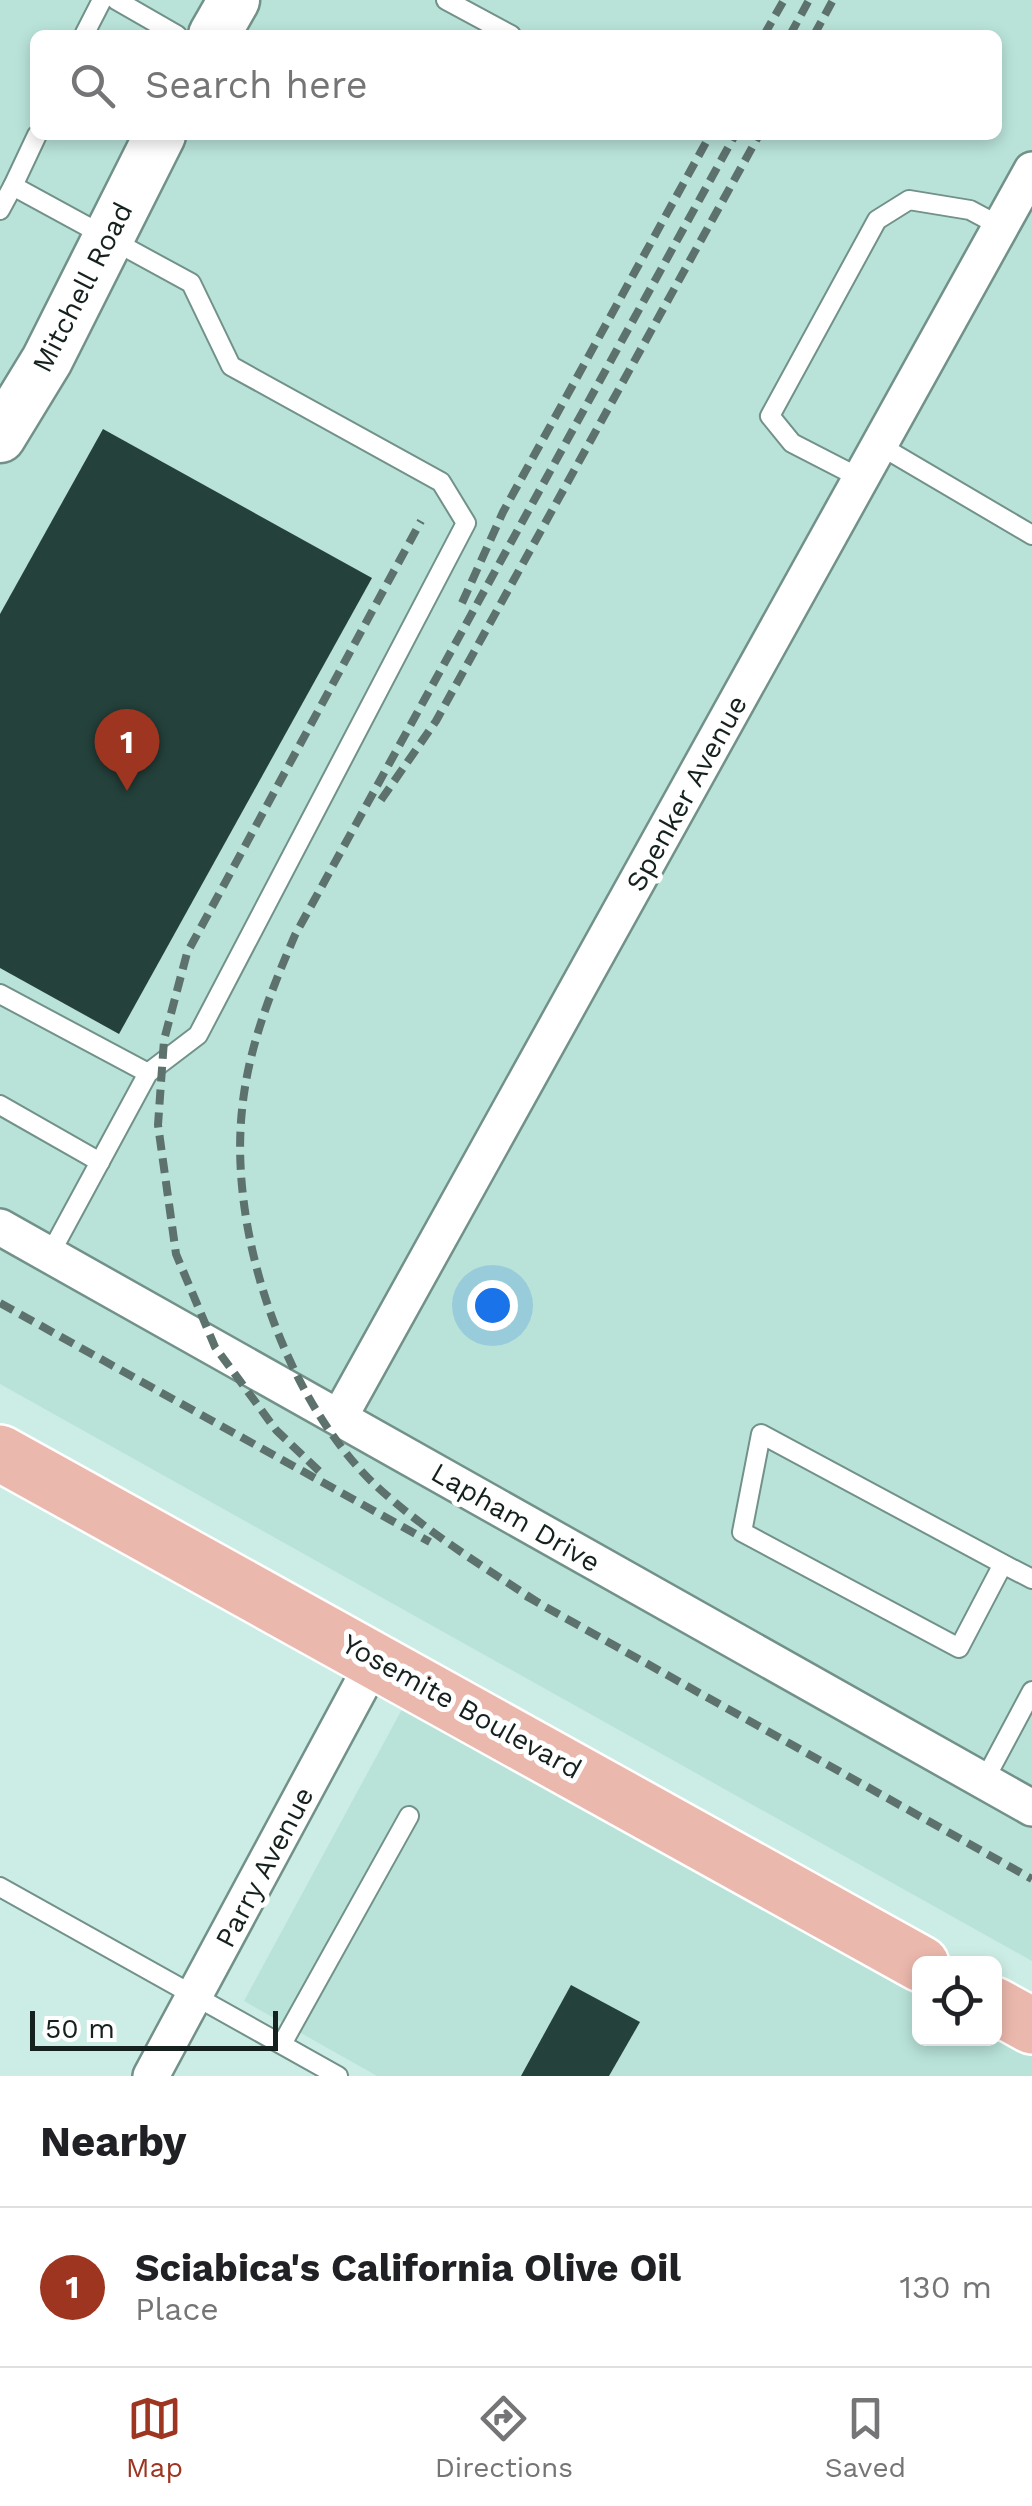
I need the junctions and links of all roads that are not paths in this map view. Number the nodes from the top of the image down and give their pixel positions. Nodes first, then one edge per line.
1 (102, 0) edge
2 (116, 0) edge
3 (234, 0) edge
4 (446, 0) edge
5 (87, 30) edge
6 (168, 30) edge
7 (217, 30) edge
8 (502, 30) edge
9 (35, 140) edge
10 (157, 140) edge
11 (1032, 170) edge
12 (13, 186) junction
13 (0, 210) edge
14 (1000, 226) junction
15 (108, 236) junction
16 (0, 437) edge
17 (879, 445) junction
18 (860, 478) junction
19 (1032, 535) edge
20 (0, 994) edge
21 (148, 1073) junction
22 (0, 1104) edge
23 (100, 1162) junction
24 (0, 1227) edge
25 (50, 1254) junction
26 (340, 1416) junction
27 (0, 1452) edge
28 (1003, 1564) junction
29 (1032, 1579) edge
30 (376, 1658) junction
31 (1032, 1692) edge
32 (984, 1781) junction
33 (1032, 1808) edge
34 (408, 1816) dead end
35 (0, 1886) edge
36 (912, 1959) edge
37 (195, 1996) junction
38 (1002, 2009) edge
39 (1032, 2026) edge
40 (282, 2044) junction
41 (151, 2076) edge
42 (338, 2076) edge

1 - 5 lane
2 - 6 lane
3 - 7 main road
4 - 8 lane
9 - 12 lane
10 - 15 main road, Mitchell Road
11 - 14 street, Spenker Avenue
12 - 13 lane
12 - 15 lane
14 - 17 street, Spenker Avenue
14 - 18 lane
15 - 16 main road, Mitchell Road
15 - 21 lane
17 - 18 street, Spenker Avenue
17 - 19 lane
18 - 26 street, Spenker Avenue
20 - 21 lane
21 - 23 lane
22 - 23 lane
23 - 25 lane
24 - 25 street, Lapham Drive
25 - 26 street, Lapham Drive
26 - 32 street, Lapham Drive
27 - 30 main road, Yosemite Boulevard
28 - 28 lane
28 - 29 lane
30 - 36 main road, Yosemite Boulevard
30 - 37 street, Parry Avenue
31 - 32 lane
32 - 33 street, Lapham Drive
34 - 40 lane
35 - 37 lane
37 - 40 lane
37 - 41 street, Parry Avenue
38 - 39 main road
40 - 42 lane

